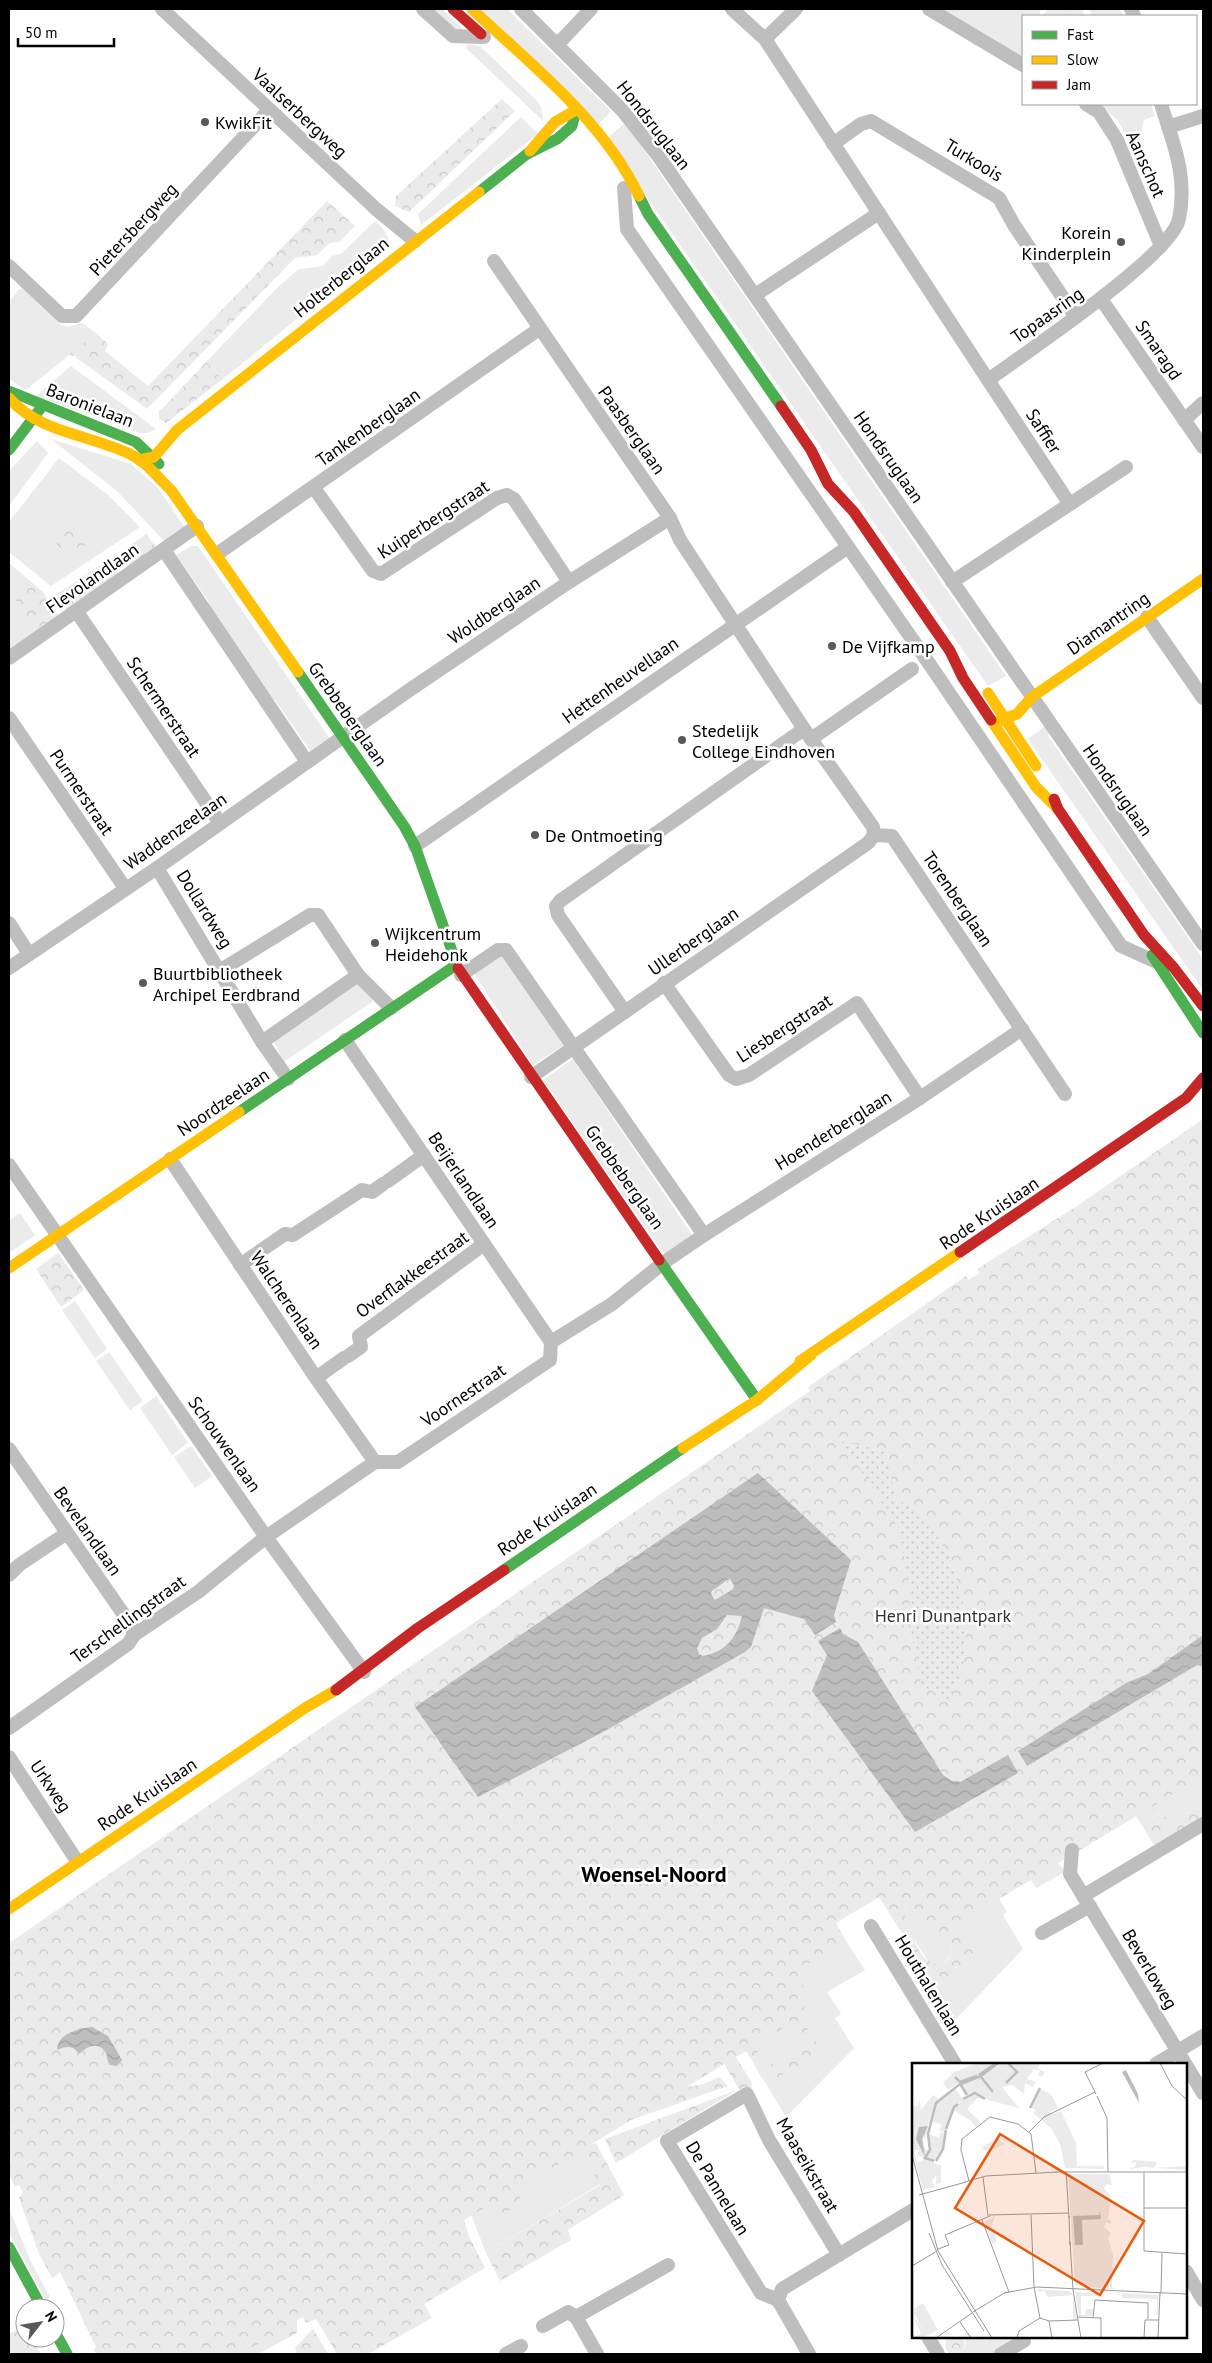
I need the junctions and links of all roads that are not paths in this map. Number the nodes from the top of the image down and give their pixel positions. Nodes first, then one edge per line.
1 (162, 9) edge
2 (423, 9) edge
3 (453, 9) edge
4 (472, 9) edge
5 (521, 9) edge
6 (591, 9) edge
7 (732, 9) edge
8 (796, 9) edge
9 (929, 9) edge
10 (765, 39) junction
11 (487, 40) joint
12 (558, 44) junction
13 (1022, 64) edge
14 (1088, 105) edge
15 (1161, 105) edge
16 (270, 110) junction
17 (576, 110) junction
18 (559, 112) junction
19 (1203, 116) edge
20 (1168, 127) junction
21 (575, 129) junction
22 (833, 144) junction
23 (528, 154) junction
24 (613, 174) dead end
25 (624, 188) junction
26 (879, 213) junction
27 (648, 214) junction
28 (415, 241) junction
29 (1161, 246) junction
30 (494, 262) dead end
31 (11, 273) edge
32 (755, 295) junction
33 (1101, 299) junction
34 (1076, 317) junction
35 (539, 329) junction
36 (988, 380) junction
37 (9, 391) edge
38 (9, 398) edge
39 (1203, 403) edge
40 (42, 406) junction
41 (34, 418) junction
42 (1184, 420) junction
43 (177, 430) junction
44 (144, 447) junction
45 (1203, 447) edge
46 (9, 450) edge
47 (154, 457) junction
48 (139, 460) junction
49 (1126, 467) dead end
50 (314, 488) junction
51 (171, 490) junction
52 (1069, 503) junction
53 (670, 518) junction
54 (197, 526) junction
55 (848, 547) junction
56 (164, 550) junction
57 (217, 554) junction
58 (1203, 579) edge
59 (569, 582) junction
60 (952, 582) junction
61 (77, 612) junction
62 (1147, 617) junction
63 (734, 623) junction
64 (950, 651) junction
65 (9, 658) edge
66 (912, 669) dead end
67 (1032, 697) junction
68 (1203, 698) edge
69 (1004, 716) junction
70 (9, 718) edge
71 (992, 723) junction
72 (807, 734) junction
73 (342, 738) junction
74 (307, 762) junction
75 (1058, 809) junction
76 (220, 823) junction
77 (874, 835) junction
78 (415, 846) junction
79 (157, 868) junction
80 (125, 888) junction
81 (9, 923) edge
82 (1144, 936) junction
83 (1203, 944) edge
84 (29, 954) junction
85 (1154, 961) junction
86 (9, 968) edge
87 (221, 970) junction
88 (459, 970) junction
89 (358, 975) junction
90 (664, 983) junction
91 (1203, 1006) edge
92 (391, 1008) junction
93 (625, 1012) junction
94 (1022, 1029) junction
95 (1203, 1033) edge
96 (345, 1040) junction
97 (262, 1042) junction
98 (573, 1048) junction
99 (531, 1077) junction
100 (1203, 1078) edge
101 (288, 1079) junction
102 (1065, 1094) dead end
103 (1203, 1094) edge
104 (920, 1098) junction
105 (1186, 1098) junction
106 (424, 1155) junction
107 (170, 1159) junction
108 (9, 1165) edge
109 (58, 1235) junction
110 (704, 1235) junction
111 (484, 1244) junction
112 (663, 1262) junction
113 (240, 1264) junction
114 (9, 1268) edge
115 (551, 1342) junction
116 (316, 1378) junction
117 (754, 1396) junction
118 (9, 1449) edge
119 (375, 1462) junction
120 (67, 1533) junction
121 (266, 1537) junction
122 (9, 1575) edge
123 (134, 1635) junction
124 (361, 1668) junction
125 (9, 1728) edge
126 (9, 1757) edge
127 (1203, 1824) edge
128 (1072, 1850) dead end
129 (77, 1861) junction
130 (1087, 1901) junction
131 (9, 1909) edge
132 (871, 1926) dead end
133 (1042, 1933) dead end
134 (1203, 2036) edge
135 (1178, 2051) junction
136 (954, 2063) edge
137 (1158, 2063) edge
138 (1185, 2063) edge
139 (1187, 2066) edge
140 (1203, 2093) edge
141 (747, 2094) joint
142 (912, 2211) edge
143 (9, 2247) edge
144 (839, 2255) junction
145 (668, 2265) dead end
146 (1187, 2273) edge
147 (37, 2298) edge
148 (778, 2300) junction
149 (1203, 2300) edge
150 (576, 2317) junction
151 (543, 2326) dead end
152 (929, 2338) edge
153 (1022, 2338) edge
154 (522, 2346) dead end
155 (506, 2354) edge
156 (596, 2354) edge
157 (809, 2354) edge
158 (938, 2354) edge
159 (1001, 2354) edge

1 - 16 street, Vaalserbergweg
2 - 11 street
3 - 11 main road
4 - 17 main road
5 - 12 street, Hondsruglaan
6 - 12 street
7 - 10 street
8 - 10 street
9 - 13 street
10 - 22 street
12 - 32 street, Hondsruglaan
14 - 29 street, Aanschot
15 - 20 street, Topaasring
16 - 28 street, Vaalserbergweg
16 - 31 street, Pietersbergweg
17 - 18 main road, Holterberglaan
17 - 21 main road
17 - 27 main road
18 - 21 main road
18 - 23 main road, Holterberglaan
19 - 20 street
20 - 29 street, Topaasring
21 - 23 main road, Holterberglaan
22 - 26 street
22 - 34 street, Turkoois
23 - 28 main road, Holterberglaan
24 - 25 main road
25 - 27 main road
25 - 55 street
26 - 32 street
26 - 36 street
27 - 64 main road
28 - 43 main road, Holterberglaan
29 - 33 street, Topaasring
30 - 35 street, Paasberglaan
32 - 60 street, Hondsruglaan
33 - 34 street, Topaasring
33 - 42 street, Smaragd
34 - 36 street, Topaasring
35 - 50 street, Tankenberglaan
35 - 53 street, Paasberglaan
36 - 52 street, Saffier
37 - 40 main road, Baronielaan
38 - 41 main road, Baronielaan
39 - 42 street
40 - 41 main road
40 - 44 main road, Baronielaan
41 - 46 main road
41 - 48 main road, Baronielaan
42 - 45 street, Smaragd
43 - 44 main road, Holterberglaan
43 - 47 main road, Holterberglaan
44 - 47 main road, Baronielaan
44 - 48 main road
47 - 48 main road
47 - 51 main road, Grebbeberglaan
48 - 51 main road, Grebbeberglaan
49 - 52 street
50 - 57 street, Tankenberglaan
50 - 59 street, Kuiperbergstraat
51 - 54 main road, Grebbeberglaan
52 - 60 street
53 - 59 street, Woldberglaan
53 - 63 street, Paasberglaan
54 - 56 street, Flevolandlaan
54 - 57 main road, Grebbeberglaan
55 - 63 street, Hettenheuvellaan
55 - 85 street
56 - 61 street, Flevolandlaan
56 - 74 street
57 - 73 main road, Grebbeberglaan
58 - 62 main road, Diamantring
59 - 73 street, Woldberglaan
60 - 67 street, Hondsruglaan
61 - 65 street, Flevolandlaan
61 - 76 street, Schermerstraat
62 - 67 main road, Diamantring
62 - 68 street
63 - 72 street
63 - 78 street, Hettenheuvellaan
64 - 69 main road
64 - 71 main road
66 - 72 street
67 - 69 main road, Diamantring
67 - 83 street, Hondsruglaan
69 - 71 main road
69 - 75 main road
70 - 80 street, Purmerstraat
71 - 75 main road
72 - 77 street
72 - 93 street
73 - 74 street, Waddenzeelaan
73 - 78 main road, Grebbeberglaan
74 - 76 street, Waddenzeelaan
75 - 82 main road
76 - 79 street, Waddenzeelaan
77 - 90 street, Ullerberglaan
77 - 94 street, Torenberglaan
78 - 88 main road, Grebbeberglaan
79 - 80 street, Waddenzeelaan
79 - 87 street, Dollardweg
80 - 84 street, Waddenzeelaan
81 - 84 street
82 - 85 main road
82 - 91 main road
84 - 86 street, Waddenzeelaan
85 - 95 main road
87 - 89 street, Dollardweg
87 - 97 street, Dollardweg
88 - 92 main road, Noordzeelaan
88 - 98 street, Grebbeberglaan
88 - 99 main road, Grebbeberglaan
89 - 92 street, Dollardweg
89 - 97 street
90 - 93 street, Ullerberglaan
90 - 104 street, Liesbergstraat
92 - 96 main road, Noordzeelaan
93 - 98 street, Ullerberglaan
94 - 102 street, Torenberglaan
94 - 104 street, Hoenderberglaan
96 - 101 main road, Noordzeelaan
96 - 106 street, Beijerlandlaan
97 - 101 street, Dollardweg
98 - 99 street, Ullerberglaan
98 - 110 street, Grebbeberglaan
99 - 112 main road, Grebbeberglaan
100 - 105 main road, Rode Kruislaan
101 - 107 main road, Noordzeelaan
103 - 105 main road, Rode Kruislaan
104 - 110 street, Hoenderberglaan
105 - 117 main road, Rode Kruislaan
106 - 111 street, Beijerlandlaan
106 - 113 street
107 - 109 main road, Noordzeelaan
107 - 113 street, Walcherenlaan
108 - 109 street, Schouwenlaan
109 - 114 main road, Noordzeelaan
109 - 121 street, Schouwenlaan
110 - 112 street, Hoenderberglaan
111 - 115 street, Beijerlandlaan
111 - 116 street, Overflakkeestraat
112 - 115 street
112 - 117 main road, Grebbeberglaan
113 - 116 street, Walcherenlaan
115 - 119 street, Voornestraat
116 - 119 street, Walcherenlaan
117 - 124 main road, Rode Kruislaan
118 - 120 street, Bevelandlaan
119 - 121 street
120 - 122 street
120 - 123 street, Bevelandlaan
121 - 123 street, Terschellingstraat
121 - 124 street, Schouwenlaan
123 - 125 street, Terschellingstraat
124 - 129 main road, Rode Kruislaan
126 - 129 street, Urkweg
127 - 130 street
128 - 130 street, Beverloweg
129 - 131 main road, Rode Kruislaan
130 - 133 street
130 - 135 street, Beverloweg
132 - 136 street, Houthalenlaan
134 - 135 street
135 - 137 street
135 - 138 street, Beverloweg
139 - 140 street, Beverloweg
141 - 144 street, Maaseikstraat
141 - 148 street, De Pannelaan
142 - 144 street
143 - 147 main road
144 - 148 street
145 - 150 street
146 - 149 street
148 - 157 street
150 - 151 street
150 - 156 street
152 - 158 street
153 - 159 street
154 - 155 street

